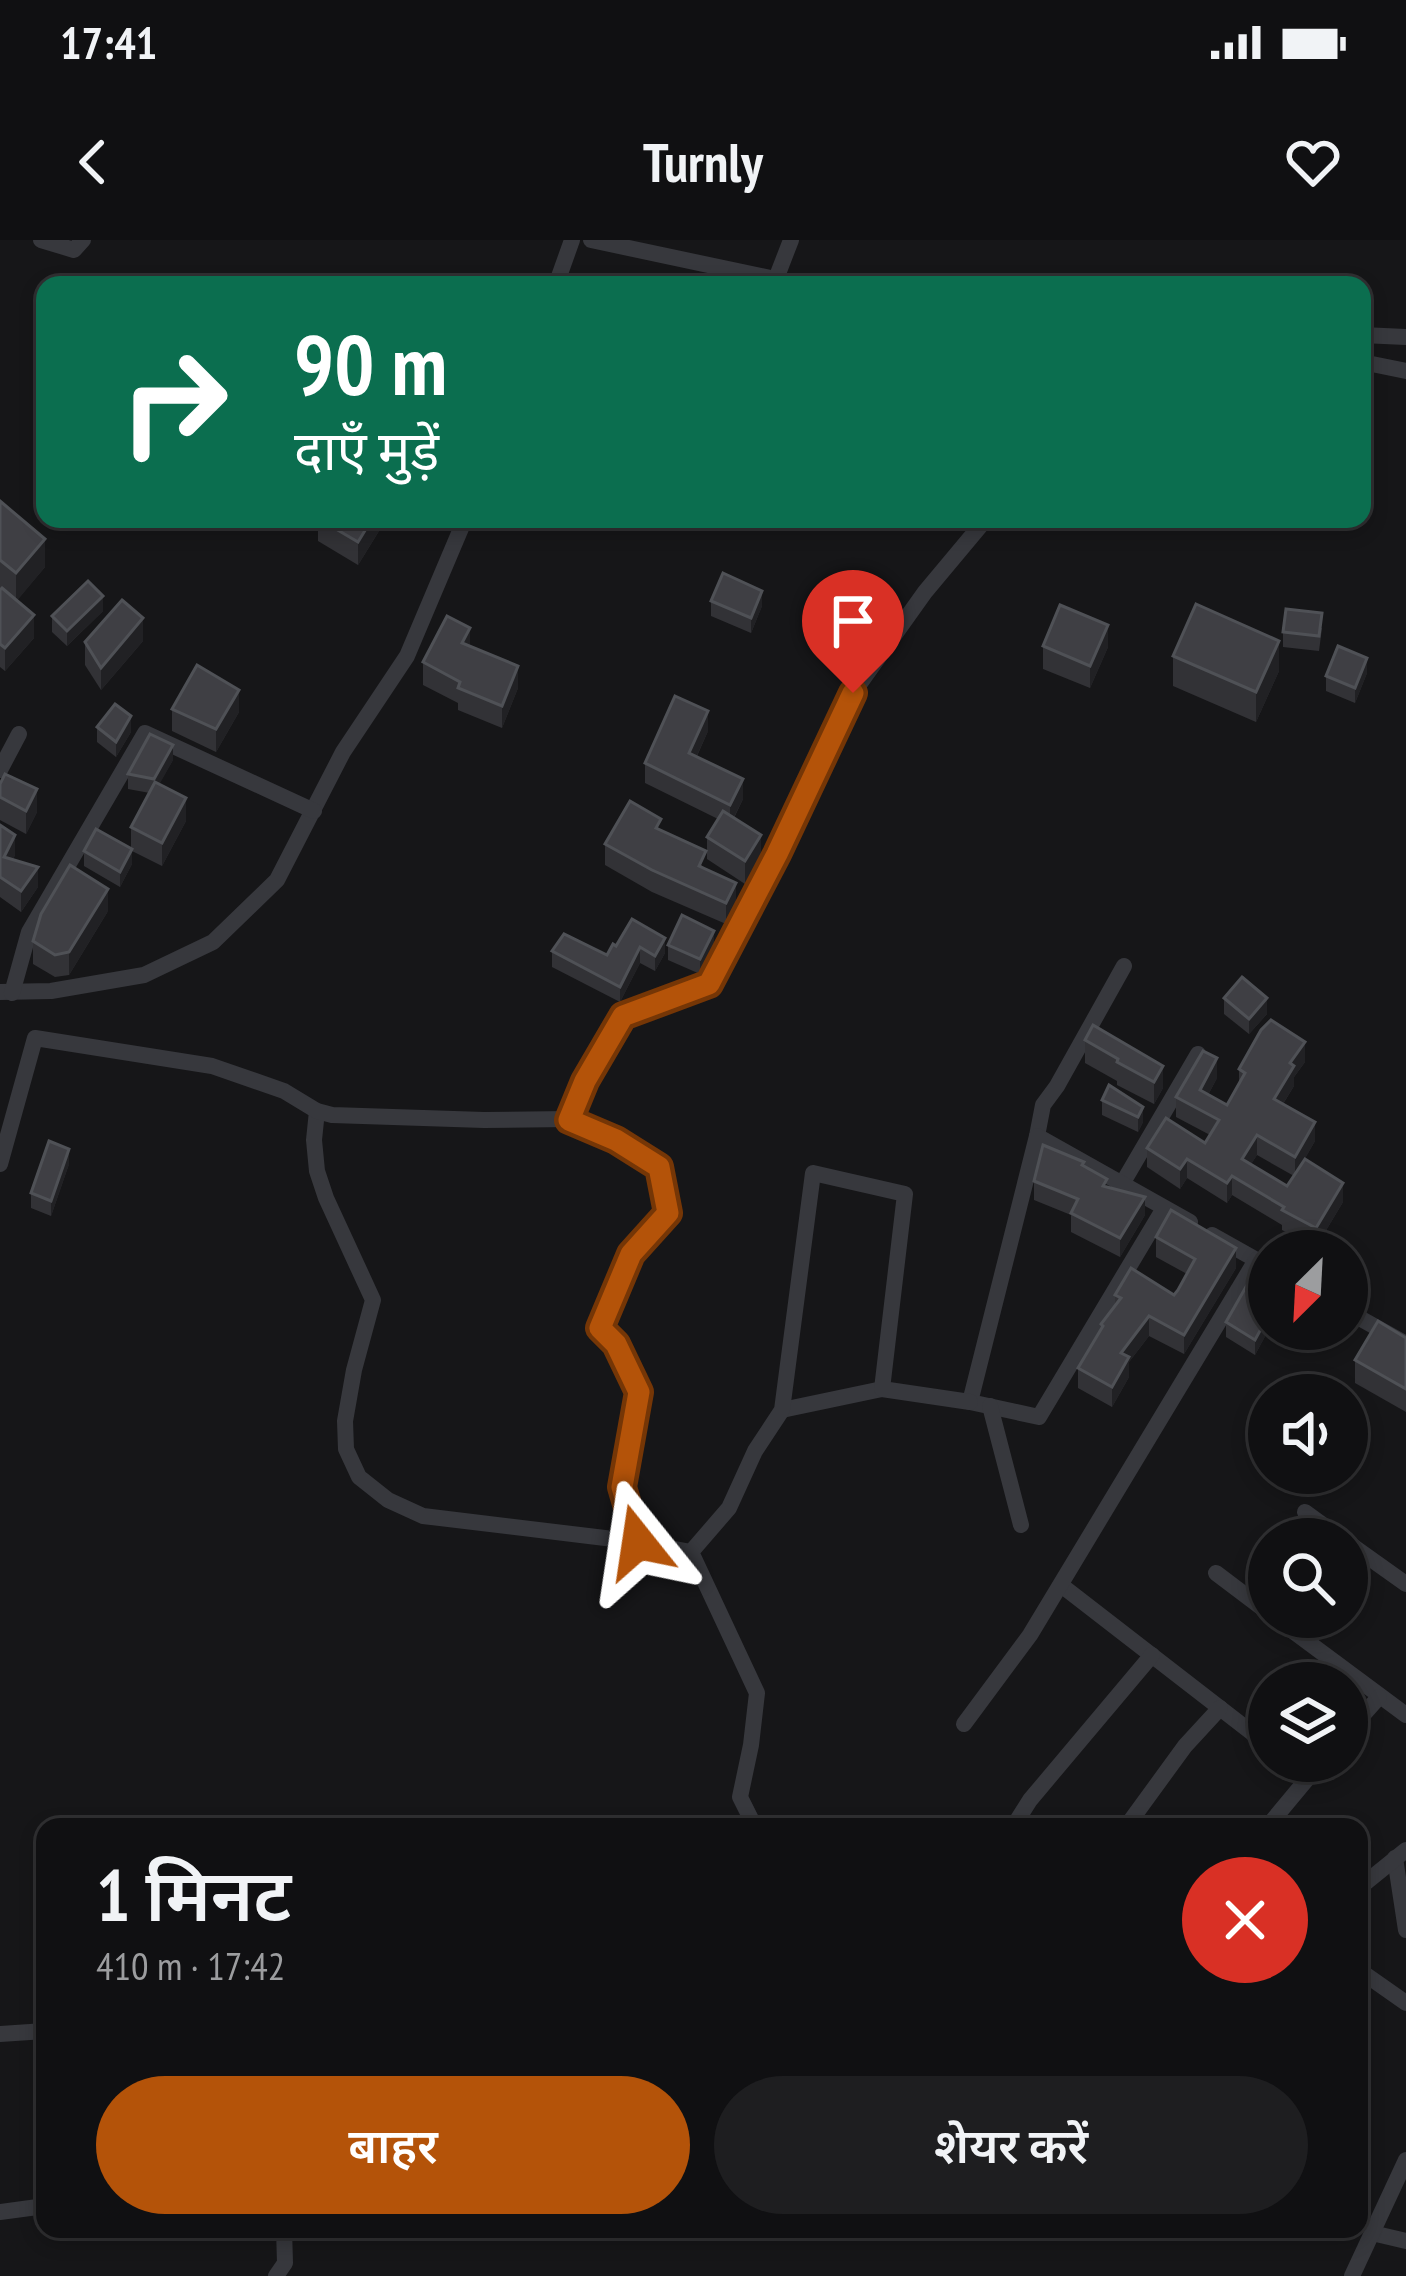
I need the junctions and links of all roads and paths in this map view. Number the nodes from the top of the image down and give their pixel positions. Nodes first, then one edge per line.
1 (41, 240) edge
2 (83, 240) edge
3 (572, 240) edge
4 (591, 240) edge
5 (790, 240) edge
6 (559, 276) edge
7 (749, 276) edge
8 (777, 276) edge
9 (1371, 335) edge
10 (1406, 337) edge
11 (1371, 364) edge
12 (1406, 371) edge
13 (461, 528) edge
14 (978, 528) edge
15 (19, 734) dead end
16 (0, 770) edge
17 (314, 812) junction
18 (1124, 966) dead end
19 (6, 993) edge
20 (1198, 1054) edge
21 (317, 1111) junction
22 (569, 1120) junction
23 (1037, 1136) junction
24 (3, 1137) edge
25 (0, 1164) edge
26 (1121, 1184) junction
27 (1164, 1208) junction
28 (1248, 1255) edge
29 (1248, 1287) edge
30 (1368, 1323) edge
31 (1406, 1344) edge
32 (882, 1389) junction
33 (970, 1402) junction
34 (990, 1406) junction
35 (782, 1410) junction
36 (1305, 1512) dead end
37 (1313, 1518) edge
38 (1021, 1525) dead end
39 (638, 1542) junction
40 (691, 1552) junction
41 (1368, 1558) edge
42 (1216, 1573) dead end
43 (1406, 1585) edge
44 (1061, 1586) junction
45 (1248, 1597) edge
46 (1302, 1638) edge
47 (1152, 1655) junction
48 (1379, 1696) junction
49 (1220, 1708) junction
50 (1368, 1709) edge
51 (1406, 1715) edge
52 (964, 1724) dead end
53 (1248, 1730) edge
54 (1304, 1782) edge
55 (750, 1818) edge
56 (1019, 1818) edge
57 (1133, 1818) edge
58 (1275, 1818) edge
59 (1401, 1854) edge
60 (1368, 1881) edge
61 (1406, 1917) edge
62 (1406, 1930) edge
63 (1368, 1976) edge
64 (1406, 2003) edge
65 (36, 2032) edge
66 (0, 2034) edge
67 (1406, 2160) edge
68 (36, 2207) edge
69 (0, 2212) edge
70 (1372, 2233) junction
71 (284, 2238) edge
72 (1406, 2241) edge
73 (276, 2276) edge
74 (1352, 2276) edge

1 - 2 street
3 - 6 street
4 - 7 street
5 - 8 street
9 - 10 street
11 - 12 street
13 - 17 street
14 - 22 street
15 - 16 street
17 - 19 street
17 - 19 street
18 - 23 street
20 - 26 street
21 - 22 street
21 - 24 street
21 - 39 street
22 - 39 street
23 - 26 street
23 - 33 street
24 - 25 street
26 - 27 street
27 - 28 street
27 - 34 street
29 - 44 street
30 - 31 street
32 - 33 street
32 - 35 street
32 - 35 street
33 - 34 street
34 - 38 street
35 - 40 street
36 - 37 street
39 - 40 street
40 - 55 street
41 - 43 street
42 - 45 street
44 - 47 street
44 - 52 street
46 - 48 street
47 - 49 street
47 - 56 street
48 - 50 street
48 - 51 street
49 - 53 street
49 - 57 street
54 - 58 street
59 - 60 street
59 - 61 street
59 - 62 street
63 - 64 street
65 - 66 street
67 - 70 street
68 - 69 street
70 - 72 street
70 - 74 street
71 - 73 street

